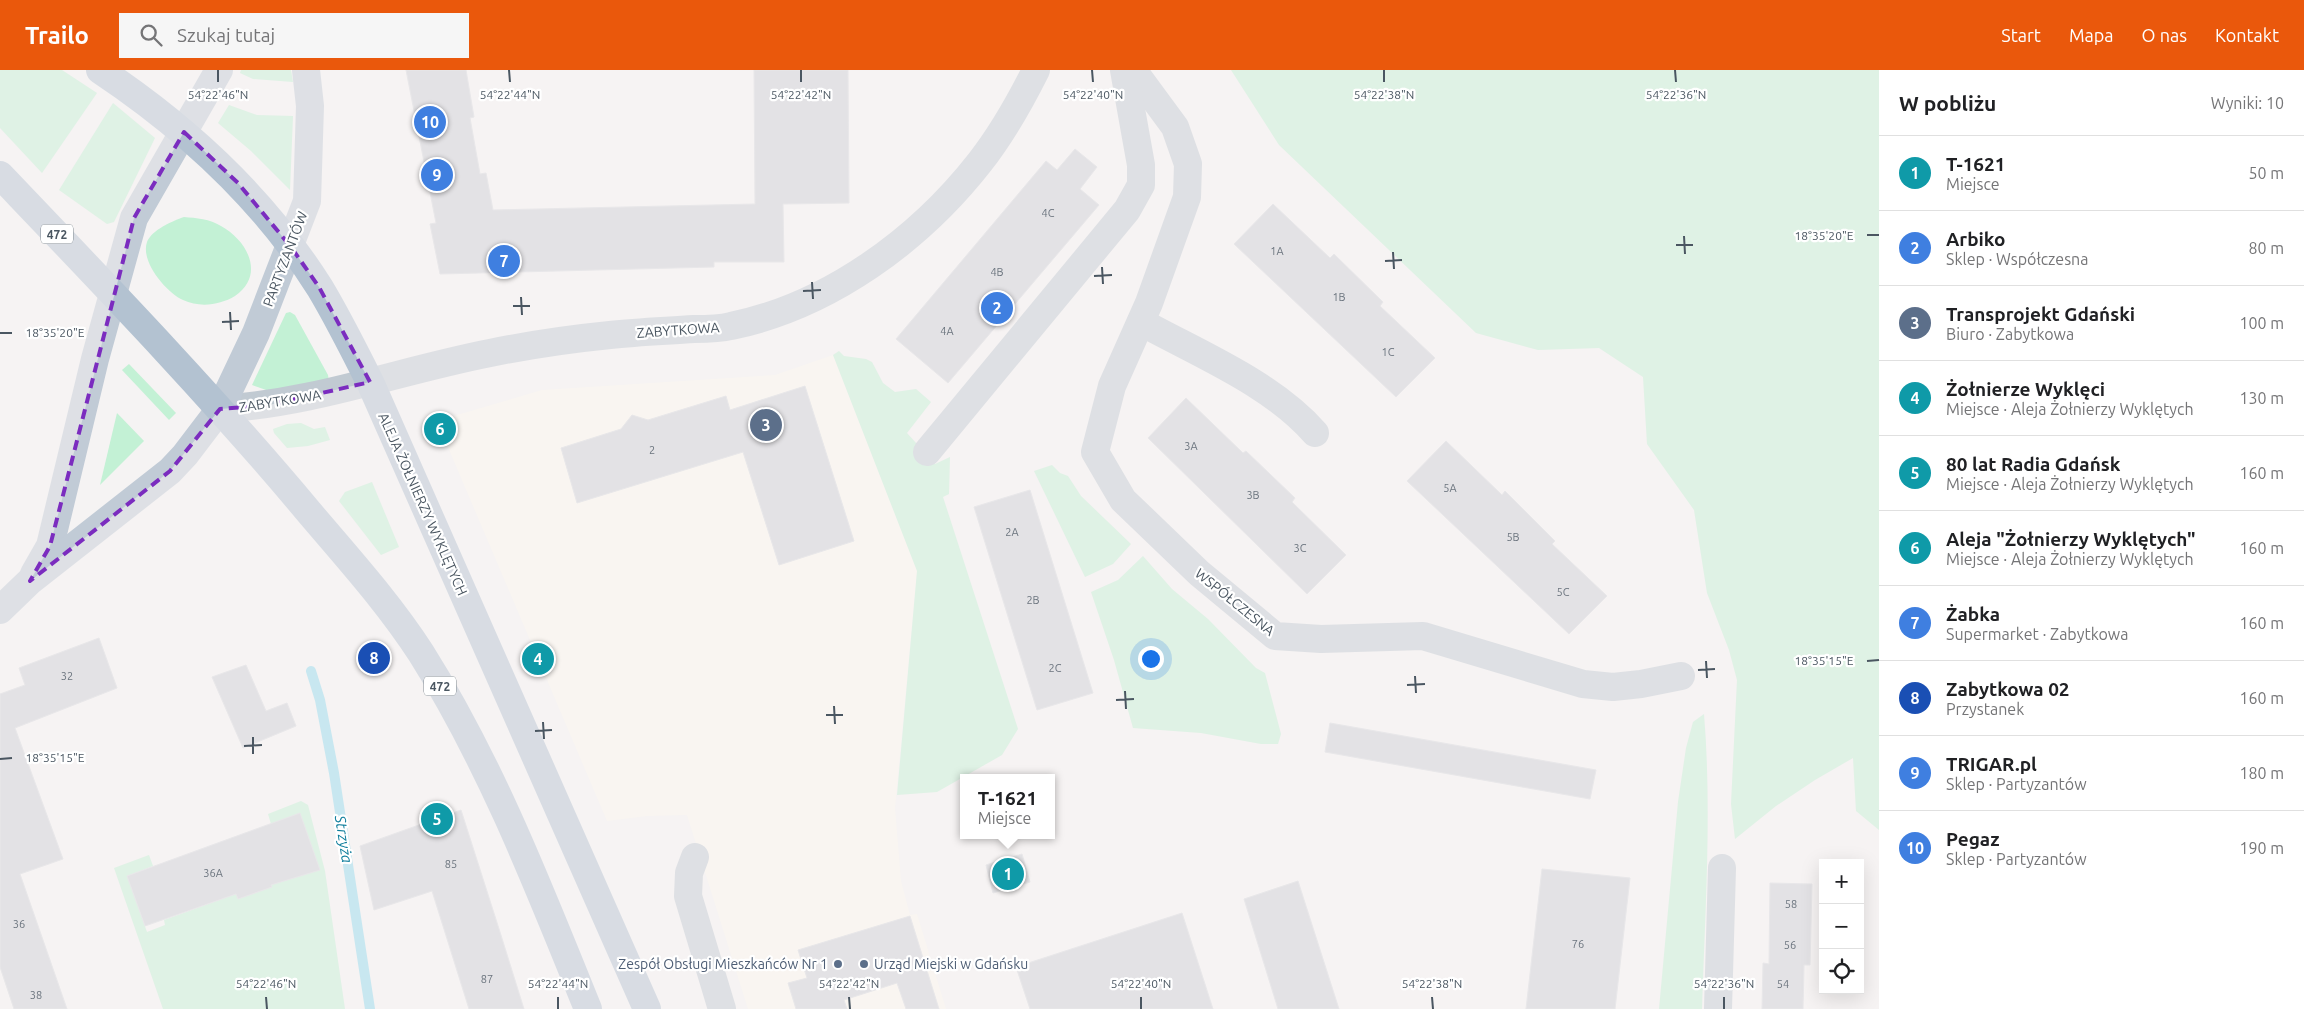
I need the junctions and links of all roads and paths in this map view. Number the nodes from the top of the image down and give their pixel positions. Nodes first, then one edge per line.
1 (100, 70) edge
2 (219, 70) edge
3 (306, 70) edge
4 (1036, 70) edge
5 (1124, 70) edge
6 (1133, 70) edge
7 (184, 132) junction
8 (0, 176) edge
9 (291, 247) junction
10 (112, 295) junction
11 (1141, 322) junction
12 (370, 382) junction
13 (220, 409) junction
14 (1315, 433) dead end
15 (927, 452) dead end
16 (30, 581) junction
17 (0, 610) edge
18 (1680, 676) dead end
19 (695, 857) dead end
20 (1722, 868) dead end
21 (588, 1009) edge
22 (647, 1009) edge
23 (722, 1009) edge
24 (1718, 1009) edge

1 - 7 main road, ALEJA ŻOŁNIERZY WYKLĘTYCH
2 - 7 street
3 - 9 street, PARTYZANTÓW
4 - 12 street, ZABYTKOWA
5 - 15 street
6 - 11 street, WSPÓŁCZESNA
7 - 9 main road, ALEJA ŻOŁNIERZY WYKLĘTYCH
7 - 10 street
8 - 10 main road, 472
9 - 12 main road, ALEJA ŻOŁNIERZY WYKLĘTYCH
9 - 13 street, PARTYZANTÓW
10 - 13 main road, 472
10 - 16 street
11 - 14 street
11 - 18 street, WSPÓŁCZESNA
12 - 13 street, ZABYTKOWA
12 - 22 main road, ALEJA ŻOŁNIERZY WYKLĘTYCH
13 - 16 street, PARTYZANTÓW
13 - 21 main road, 472
16 - 17 street
19 - 23 street
20 - 24 street

